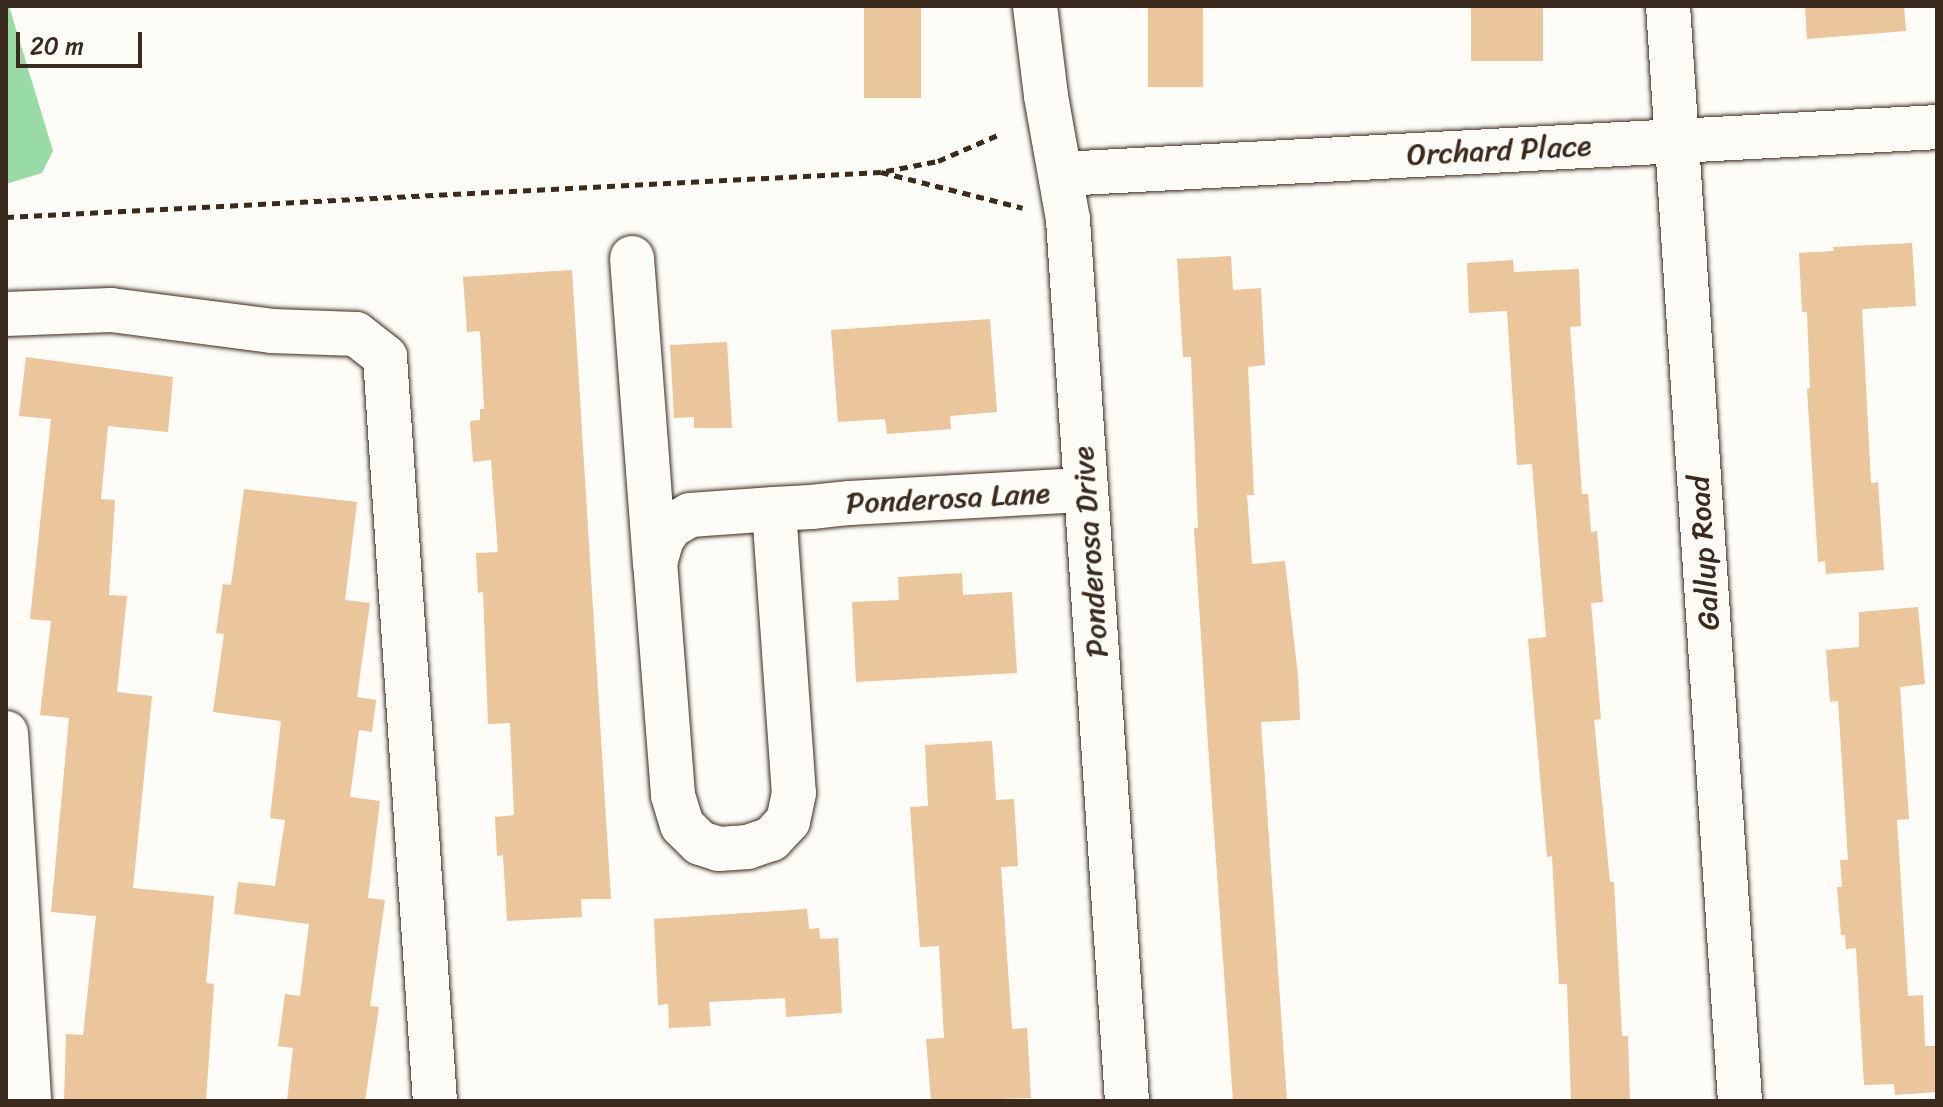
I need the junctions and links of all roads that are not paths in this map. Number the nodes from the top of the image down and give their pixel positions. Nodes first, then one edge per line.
1 (1035, 6) edge
2 (1668, 6) edge
3 (1937, 127) edge
4 (1677, 140) junction
5 (1062, 174) junction
6 (632, 258) dead end
7 (6, 314) edge
8 (1086, 490) junction
9 (793, 508) junction
10 (655, 563) junction
11 (6, 733) edge
12 (29, 1101) edge
13 (435, 1101) edge
14 (1127, 1101) edge
15 (1740, 1101) edge

1 - 5 street, Ponderosa Drive
2 - 4 street, Gallup Road
3 - 4 street, Orchard Place
4 - 5 street, Orchard Place
4 - 15 street, Gallup Road
5 - 8 street, Ponderosa Drive
6 - 10 street
7 - 13 street
8 - 9 street, Ponderosa Lane
8 - 14 street, Ponderosa Drive
9 - 10 street, Ponderosa Lane
9 - 10 street
11 - 12 street

